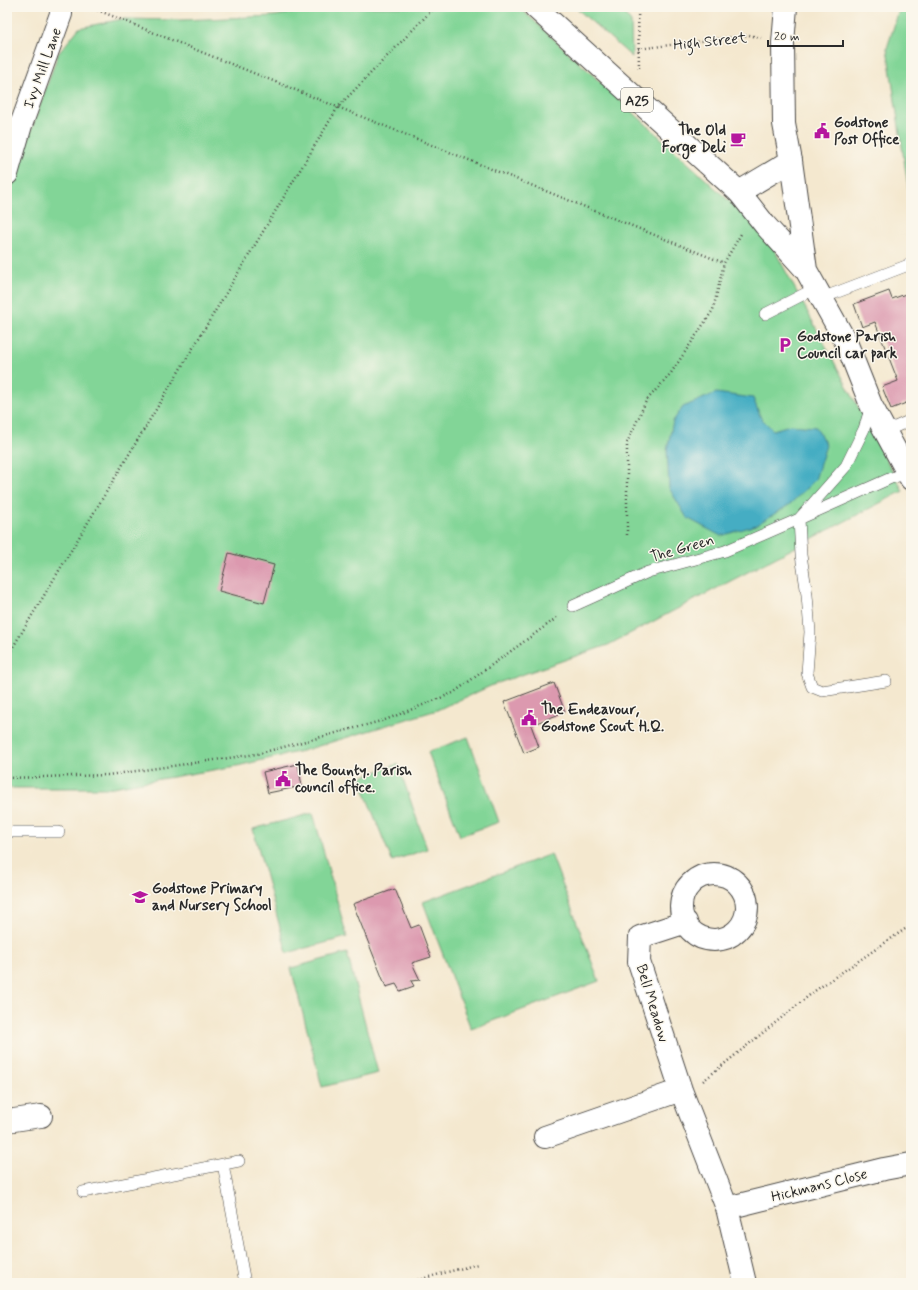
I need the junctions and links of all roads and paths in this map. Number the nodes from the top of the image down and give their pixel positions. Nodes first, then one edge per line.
1 (61, 7) edge
2 (90, 7) edge
3 (435, 7) edge
4 (535, 7) edge
5 (638, 7) edge
6 (786, 7) edge
7 (783, 43) junction
8 (638, 49) junction
9 (642, 104) junction
10 (338, 107) junction
11 (791, 161) junction
12 (7, 174) edge
13 (739, 192) junction
14 (743, 232) dead end
15 (724, 263) junction
16 (911, 264) edge
17 (815, 285) junction
18 (765, 314) dead end
19 (871, 405) junction
20 (911, 420) edge
21 (886, 432) junction
22 (909, 477) edge
23 (799, 518) junction
24 (627, 535) dead end
25 (573, 606) joint
26 (7, 657) edge
27 (886, 681) dead end
28 (7, 778) edge
29 (7, 832) edge
30 (59, 832) dead end
31 (686, 922) dead end
32 (911, 925) edge
33 (681, 1090) junction
34 (41, 1116) dead end
35 (7, 1121) edge
36 (544, 1137) dead end
37 (239, 1161) dead end
38 (223, 1164) junction
39 (911, 1164) edge
40 (83, 1192) dead end
41 (727, 1208) junction
42 (478, 1264) dead end
43 (245, 1283) edge
44 (406, 1283) edge
45 (745, 1283) edge

1 - 12 street, Ivy Mill Lane
2 - 10 path
3 - 10 path
4 - 9 street, A25
5 - 8 path
6 - 7 street
7 - 8 path, High Street
7 - 11 street
8 - 9 path
9 - 13 street, A25
10 - 15 path
10 - 26 path
11 - 13 street
11 - 17 street
13 - 17 street
14 - 15 path
15 - 24 path
16 - 17 lane
17 - 18 lane
17 - 19 street
19 - 21 street
19 - 23 lane, The Green
20 - 21 lane
21 - 22 street
22 - 23 lane, The Green
23 - 25 lane, The Green
23 - 27 lane
25 - 28 path
29 - 30 lane
31 - 33 street, Bell Meadow
32 - 33 path
33 - 36 street
33 - 41 street, Bell Meadow
34 - 35 street
37 - 38 lane
38 - 40 lane
38 - 43 lane
39 - 41 street, Hickmans Close
41 - 45 street, Bell Meadow
42 - 44 path

